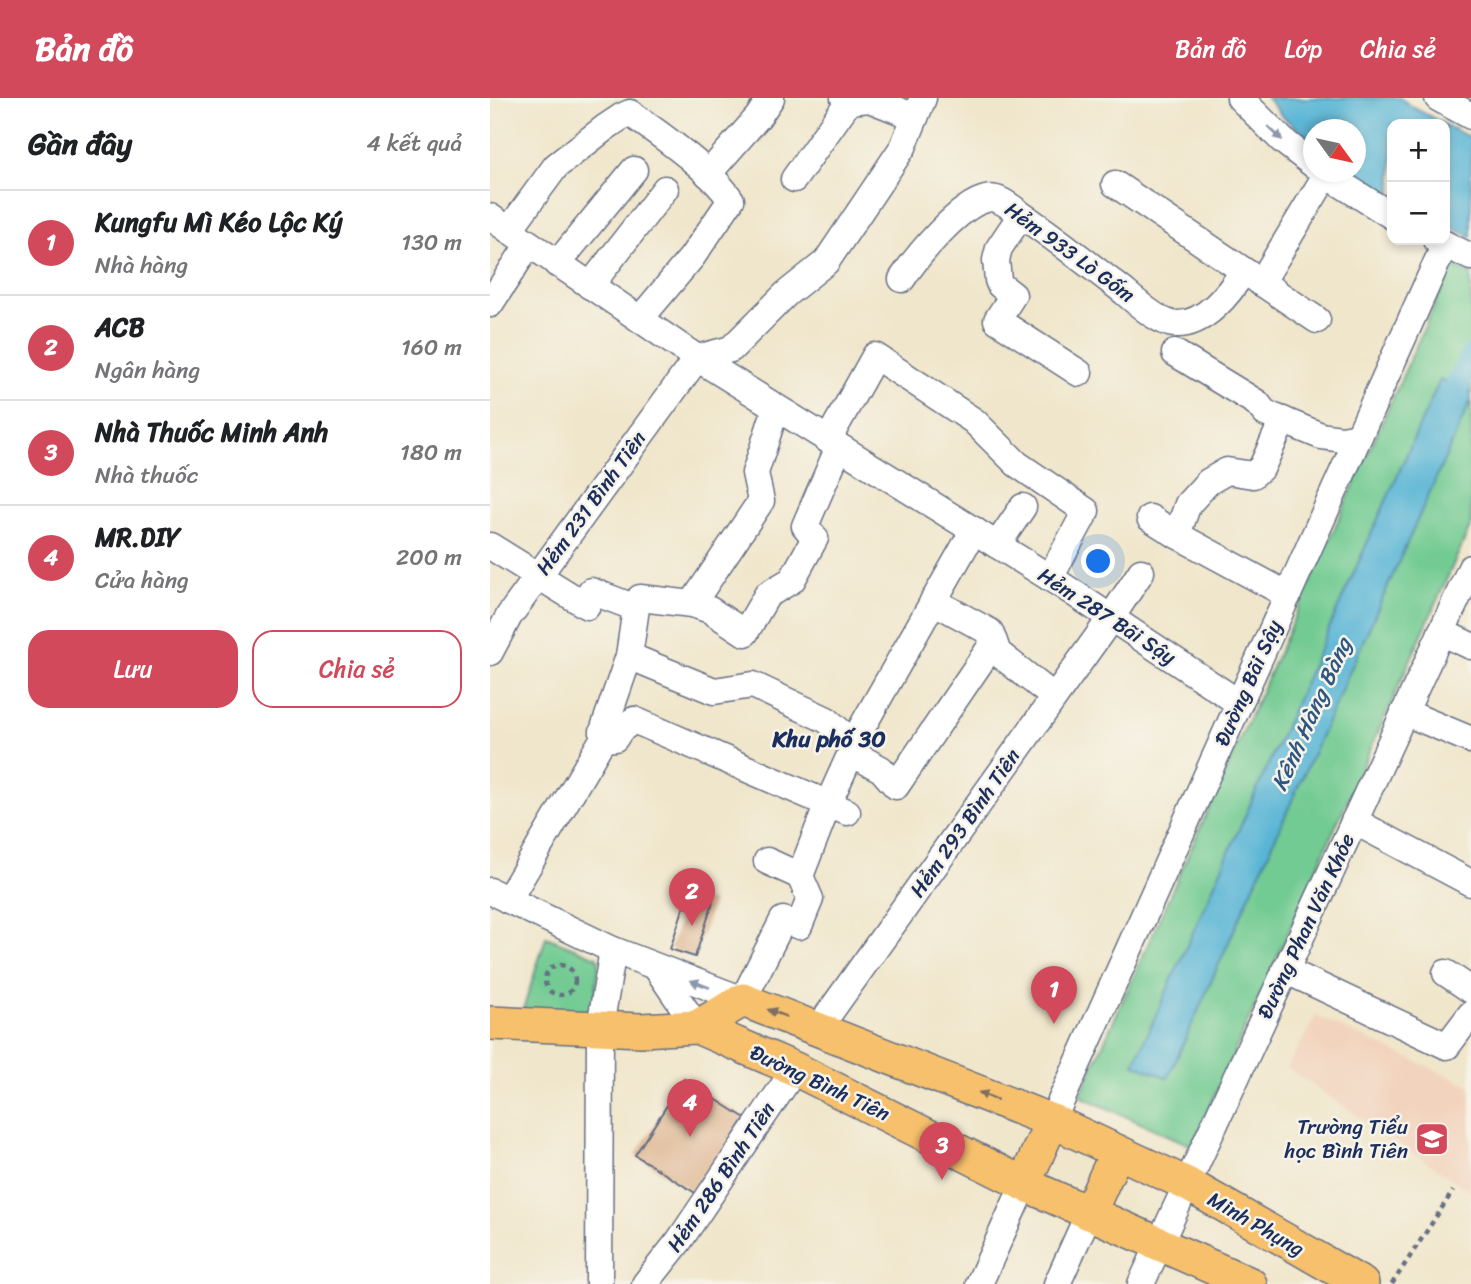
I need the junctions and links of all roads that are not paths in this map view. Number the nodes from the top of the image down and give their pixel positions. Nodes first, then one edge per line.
1 (771, 98) edge
2 (1240, 98) edge
3 (1438, 98) edge
4 (847, 100) edge
5 (919, 108) edge
6 (1471, 116) edge
7 (1303, 157) edge
8 (634, 170) dead end
9 (708, 174) junction
10 (794, 179) dead end
11 (1314, 182) edge
12 (1338, 182) edge
13 (1115, 184) dead end
14 (665, 189) dead end
15 (1387, 213) edge
16 (1021, 215) junction
17 (509, 230) edge
18 (1439, 245) edge
19 (1446, 245) edge
20 (1471, 257) edge
21 (557, 264) junction
22 (1252, 277) junction
23 (902, 279) dead end
24 (590, 286) junction
25 (490, 304) edge
26 (640, 319) junction
27 (1317, 320) dead end
28 (1175, 354) dead end
29 (697, 358) junction
30 (1079, 373) dead end
31 (776, 408) junction
32 (1283, 420) junction
33 (1359, 436) junction
34 (834, 443) junction
35 (1023, 507) dead end
36 (1150, 518) dead end
37 (974, 530) junction
38 (1177, 535) junction
39 (998, 545) junction
40 (490, 547) edge
41 (1471, 568) edge
42 (1141, 572) dead end
43 (538, 577) junction
44 (1050, 578) junction
45 (1288, 594) junction
46 (933, 601) junction
47 (692, 604) junction
48 (636, 608) junction
49 (1111, 618) junction
50 (1441, 632) junction
51 (994, 642) junction
52 (1471, 646) edge
53 (490, 652) edge
54 (629, 656) junction
55 (1054, 697) junction
56 (1239, 703) junction
57 (1404, 712) junction
58 (603, 739) junction
59 (1471, 740) edge
60 (852, 748) junction
61 (838, 808) junction
62 (1354, 821) junction
63 (767, 861) dead end
64 (800, 876) junction
65 (1471, 883) edge
66 (499, 895) edge
67 (612, 950) junction
68 (656, 967) junction
69 (1285, 970) junction
70 (1446, 973) dead end
71 (1471, 990) edge
72 (743, 1000) junction
73 (1471, 1014) edge
74 (490, 1023) edge
75 (600, 1027) junction
76 (697, 1027) junction
77 (818, 1029) junction
78 (794, 1069) junction
79 (1052, 1121) junction
80 (1117, 1152) junction
81 (1024, 1184) junction
82 (1187, 1184) junction
83 (1089, 1213) junction
84 (1160, 1243) junction
85 (599, 1284) edge
86 (645, 1284) edge
87 (979, 1284) edge
88 (1057, 1284) edge
89 (1141, 1284) edge
90 (1250, 1284) edge
91 (1362, 1284) edge

1 - 9 street
2 -> 7 street
3 - 6 street
4 - 5 street
4 - 10 street
5 - 29 street
8 - 21 street
9 - 17 street
9 - 26 street
11 - 22 street, Hẻm 933 Lò Gốm
12 - 15 street
13 - 22 street
14 - 24 street
16 - 22 street, Hẻm 933 Lò Gốm
16 - 23 street, Hẻm 933 Lò Gốm
16 - 30 street
17 - 21 street
17 - 25 street
18 - 33 street, Đường Bãi Sậy
19 - 20 street
21 - 24 street
22 - 27 street
24 - 26 street
26 - 29 street
28 - 32 street
29 - 31 street
29 - 43 street, Hẻm 231 Bình Tiên
31 - 34 street
31 - 47 street
32 - 33 street
32 - 38 street
33 - 45 street, Đường Bãi Sậy
34 - 37 street
34 - 44 street
34 - 47 street
35 - 39 street
36 - 38 street
37 - 39 street, Hẻm 287 Bãi Sậy
37 - 46 street
38 - 45 street
39 - 44 street, Hẻm 287 Bãi Sậy
40 - 43 street
41 - 50 street, Đường Phan Văn Khỏe
42 - 49 street, Hẻm 293 Bình Tiên
43 - 48 street
43 - 53 street, Hẻm 231 Bình Tiên
44 - 49 street, Hẻm 287 Bãi Sậy
45 - 56 street, Đường Bãi Sậy
46 - 51 street
46 - 60 street
47 - 48 street
48 - 54 street
49 - 55 street, Hẻm 293 Bình Tiên
49 - 56 street, Hẻm 287 Bãi Sậy
50 - 52 street
50 - 57 street, Đường Phan Văn Khỏe
51 - 55 street
51 - 60 street
54 - 58 street
54 - 60 street
55 - 77 street, Hẻm 293 Bình Tiên
56 - 79 street, Đường Bãi Sậy
57 - 59 street
57 - 62 street, Đường Phan Văn Khỏe
58 - 61 street
58 - 66 street
60 - 61 street
61 - 64 street
62 - 65 street
62 - 69 street, Đường Phan Văn Khỏe
63 - 64 street
64 - 72 street
66 - 67 street
67 - 68 street
67 - 75 street
72 -> 68 street
68 - 76 street
69 - 73 street
69 - 82 street, Đường Phan Văn Khỏe
70 - 71 street
72 - 76 main road
77 -> 72 main road
74 - 75 main road
75 - 76 main road
75 - 85 street
76 - 78 main road, Đường Bình Tiên
79 -> 77 main road
78 - 81 main road, Đường Bình Tiên
78 - 86 street, Hẻm 286 Bình Tiên
79 - 80 main road
79 - 81 main road
80 - 82 main road
80 - 83 main road
81 - 83 main road, Đường Bình Tiên
81 - 87 street
82 - 84 street, Đường Phan Văn Khỏe
82 - 91 main road, Minh Phụng
83 - 84 main road, Đường Bình Tiên
83 - 88 street
84 - 89 street, Đường Phan Văn Khỏe
84 - 90 main road

